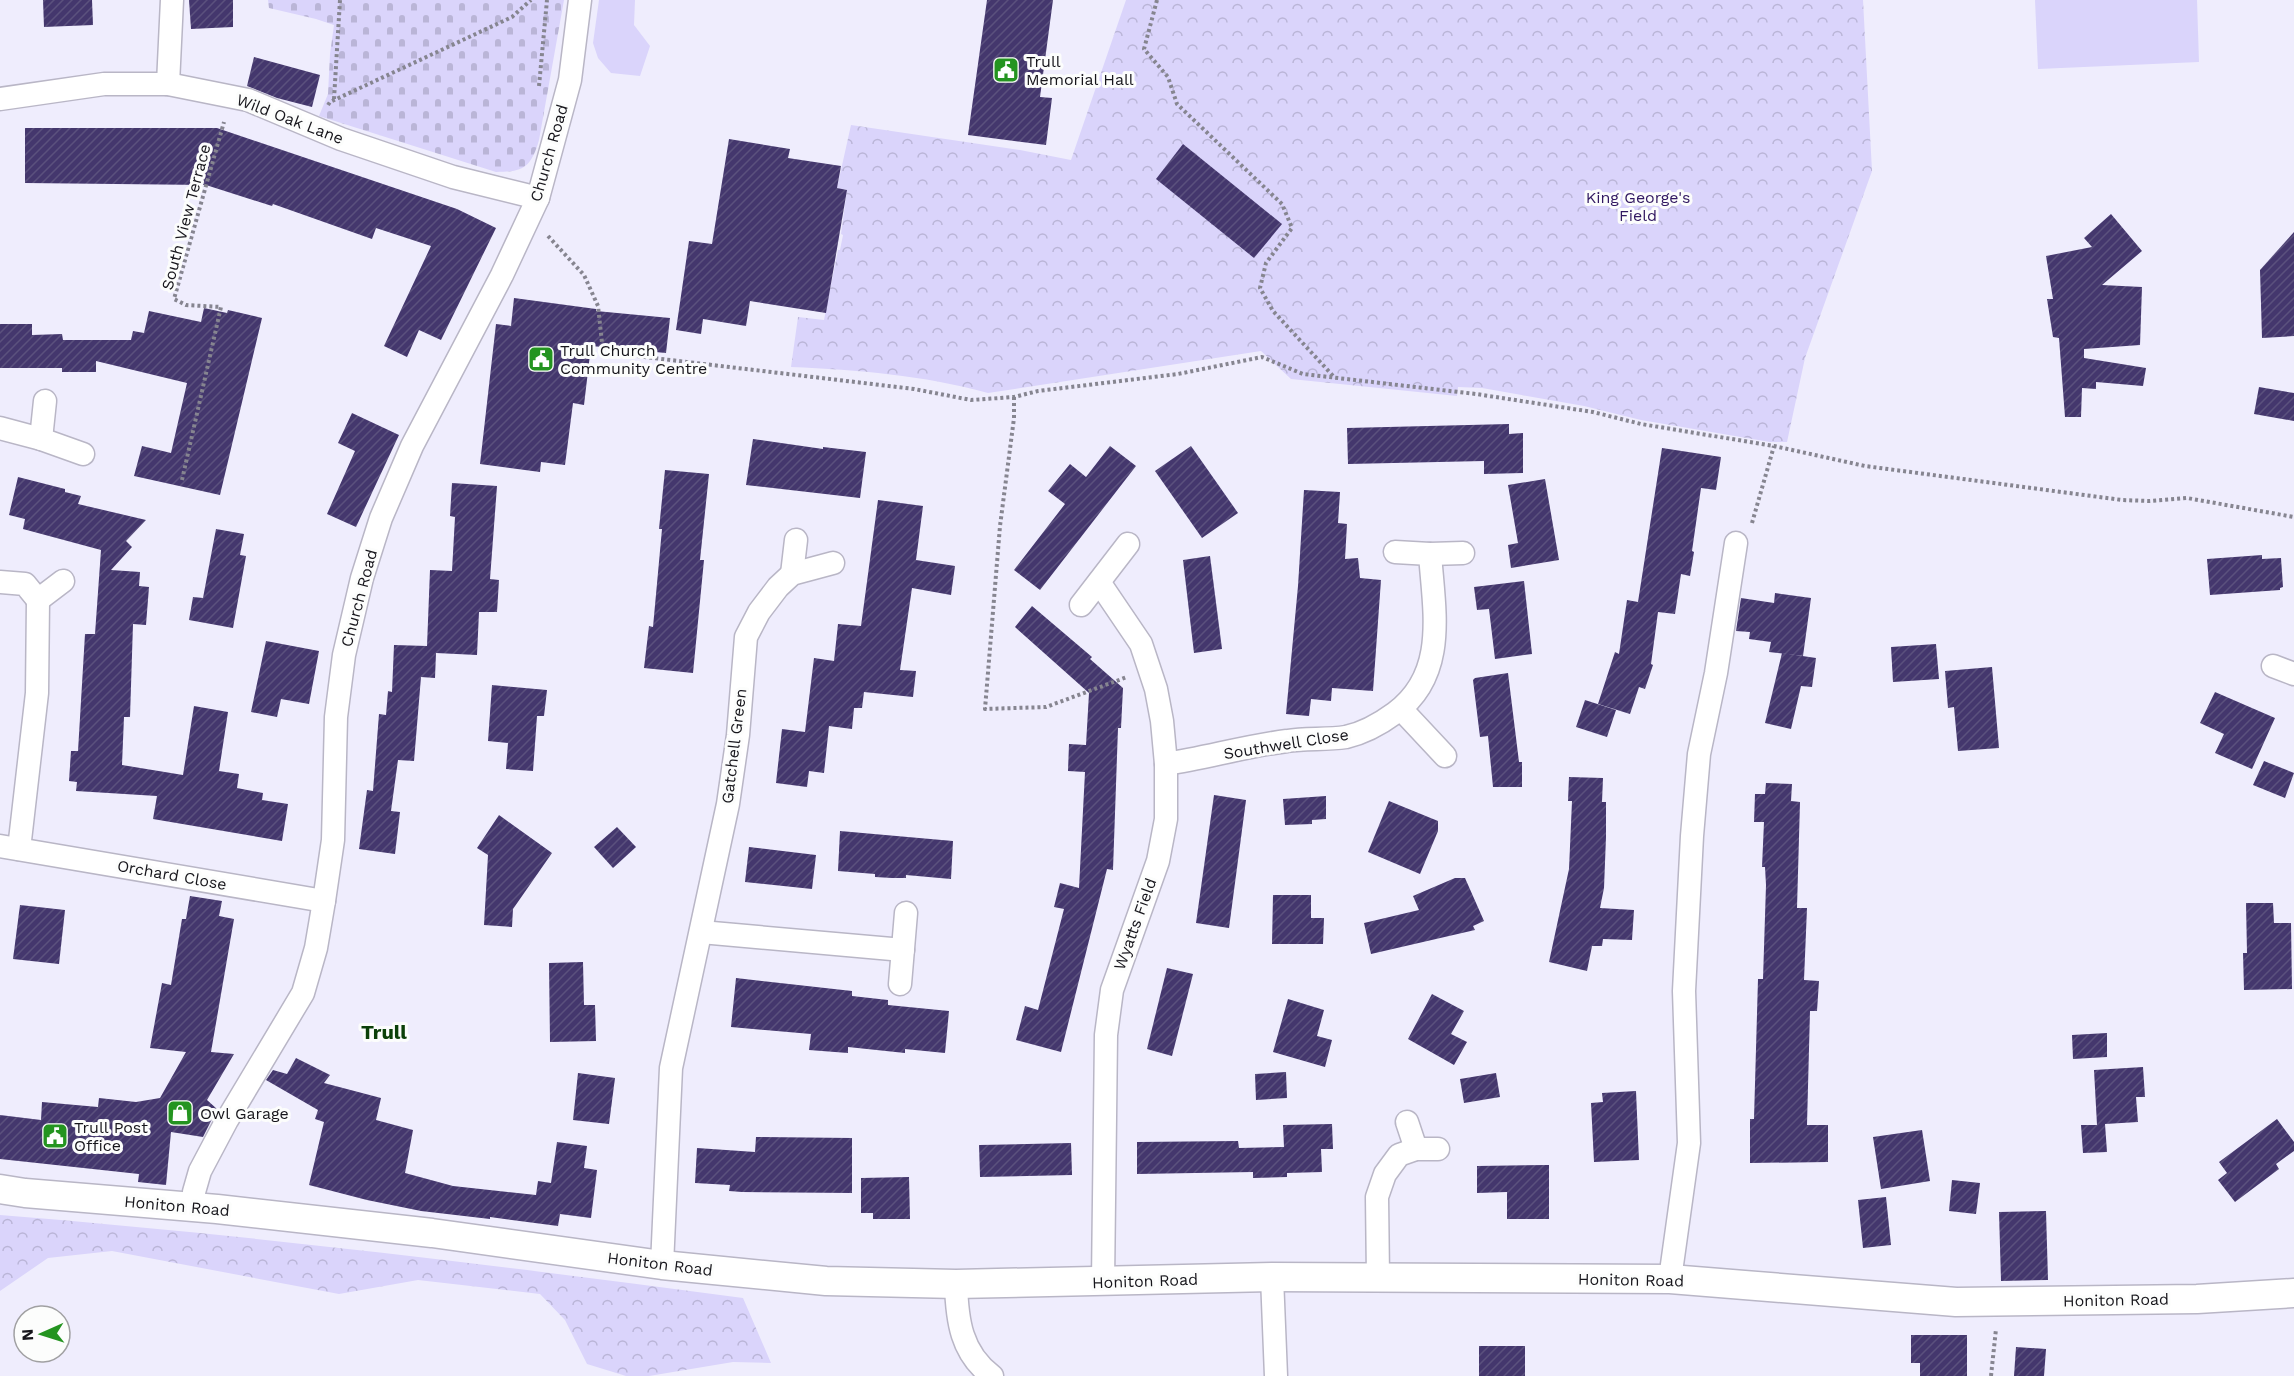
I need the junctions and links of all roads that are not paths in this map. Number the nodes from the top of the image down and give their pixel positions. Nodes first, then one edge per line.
1 (172, 0) edge
2 (580, 0) edge
3 (168, 84) junction
4 (0, 99) edge
5 (538, 198) junction
6 (45, 401) dead end
7 (0, 428) edge
8 (41, 439) junction
9 (83, 454) dead end
10 (796, 540) dead end
11 (1736, 543) road end
12 (1128, 544) dead end
13 (1395, 552) dead end
14 (1463, 553) dead end
15 (1430, 554) junction
16 (833, 563) dead end
17 (792, 574) junction
18 (63, 581) dead end
19 (0, 582) edge
20 (1099, 582) junction
21 (38, 600) junction
22 (1081, 605) dead end
23 (2273, 666) dead end
24 (2294, 674) edge
25 (1401, 709) junction
26 (1445, 756) dead end
27 (1166, 764) junction
28 (10, 848) edge
29 (324, 901) junction
30 (906, 914) dead end
31 (701, 932) junction
32 (903, 950) junction
33 (900, 984) dead end
34 (1407, 1122) dead end
35 (0, 1189) edge
36 (194, 1207) junction
37 (662, 1265) junction
38 (1272, 1277) junction
39 (1378, 1277) junction
40 (1670, 1279) junction
41 (1103, 1282) junction
42 (956, 1284) junction
43 (2294, 1293) edge
44 (992, 1376) edge
45 (1276, 1376) edge

1 - 3 street
2 - 5 street, Church Road
3 - 4 street, Wild Oak Lane
3 - 5 street, Wild Oak Lane
5 - 29 street, Church Road
6 - 8 street
7 - 8 street
8 - 9 street
10 - 17 street
11 - 40 street
12 - 20 street
13 - 15 street
14 - 15 street
15 - 25 street, Southwell Close
16 - 17 street
17 - 31 street, Gatchell Green
18 - 21 street
19 - 21 street
20 - 22 street
20 - 27 street, Wyatts Field
21 - 28 street, Orchard Close
23 - 24 street
25 - 26 street
25 - 27 street, Southwell Close
27 - 41 street, Wyatts Field
28 - 29 street, Orchard Close
29 - 36 street, Church Road
30 - 32 street
31 - 32 street
31 - 37 street, Gatchell Green
32 - 33 street
34 - 39 street
35 - 36 street, Honiton Road
36 - 37 street, Honiton Road
37 - 42 street, Honiton Road
38 - 39 street, Honiton Road
38 - 41 street, Honiton Road
38 - 45 street
39 - 40 street, Honiton Road
40 - 43 street, Honiton Road
41 - 42 street, Honiton Road
42 - 44 street

